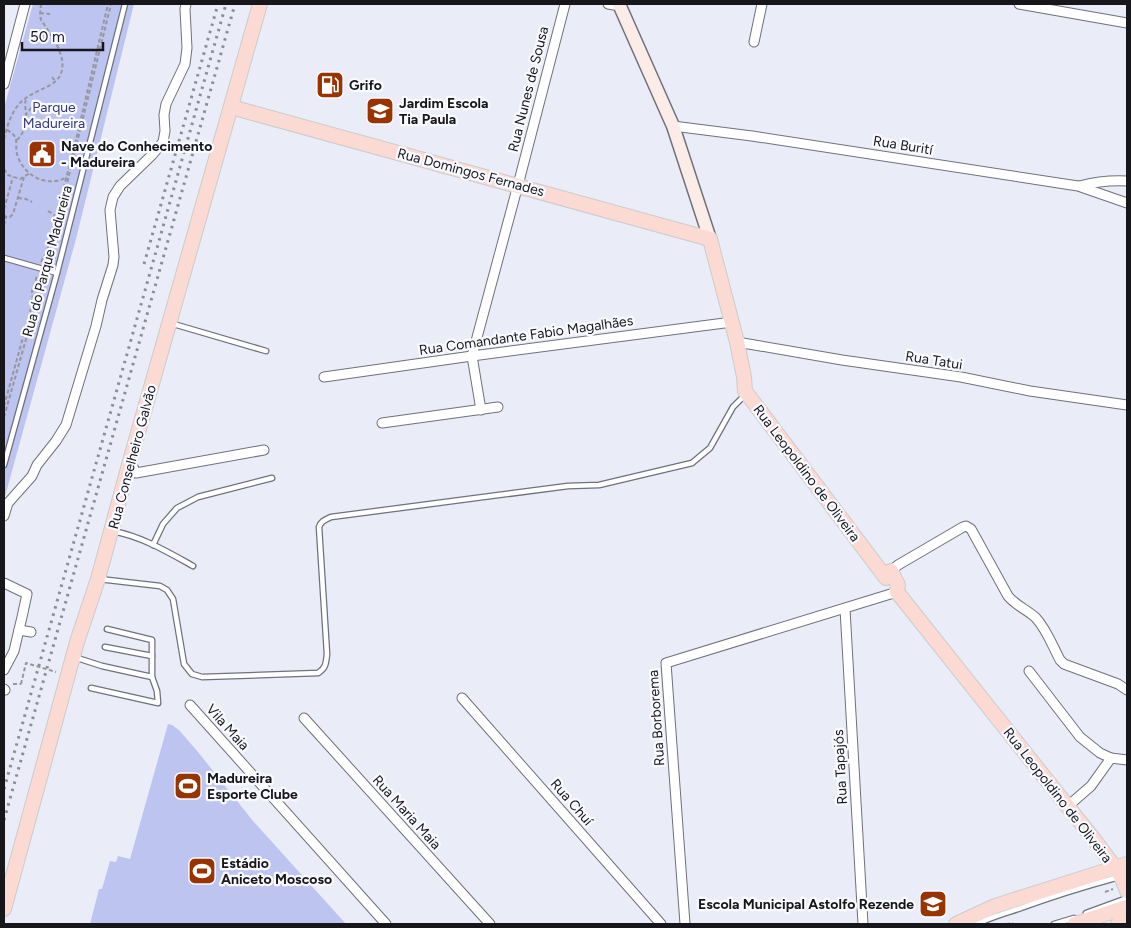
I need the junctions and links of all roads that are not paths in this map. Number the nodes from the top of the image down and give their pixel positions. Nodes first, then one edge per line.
1 (25, 4) edge
2 (125, 4) edge
3 (186, 4) edge
4 (260, 4) edge
5 (565, 4) edge
6 (762, 4) edge
7 (1019, 4) edge
8 (616, 5) edge
9 (1127, 23) edge
10 (754, 42) dead end
11 (4, 84) edge
12 (231, 106) junction
13 (673, 126) junction
14 (1127, 181) edge
15 (518, 185) junction
16 (1078, 186) junction
17 (1127, 203) edge
18 (710, 239) junction
19 (4, 258) edge
20 (57, 273) junction
21 (732, 322) junction
22 (169, 323) junction
23 (737, 342) junction
24 (266, 351) dead end
25 (472, 356) junction
26 (324, 377) dead end
27 (744, 391) junction
28 (1127, 405) edge
29 (498, 407) dead end
30 (481, 410) junction
31 (382, 423) dead end
32 (264, 450) dead end
33 (130, 461) junction
34 (4, 465) edge
35 (272, 478) dead end
36 (4, 516) edge
37 (111, 531) junction
38 (153, 545) junction
39 (193, 566) dead end
40 (891, 571) junction
41 (98, 579) junction
42 (4, 583) edge
43 (898, 592) junction
44 (845, 609) junction
45 (107, 629) dead end
46 (19, 630) junction
47 (30, 632) dead end
48 (106, 647) dead end
49 (73, 656) junction
50 (152, 656) junction
51 (4, 670) edge
52 (1029, 672) dead end
53 (152, 677) junction
54 (91, 688) dead end
55 (1127, 690) edge
56 (462, 698) dead end
57 (190, 705) dead end
58 (304, 718) dead end
59 (1111, 758) junction
60 (1127, 760) edge
61 (1068, 806) junction
62 (1123, 870) edge
63 (1127, 890) edge
64 (1127, 898) edge
65 (1127, 908) edge
66 (4, 910) edge
67 (386, 924) edge
68 (490, 924) edge
69 (661, 924) edge
70 (685, 924) edge
71 (863, 924) edge
72 (956, 924) edge
73 (977, 924) edge
74 (1054, 924) edge
75 (1075, 924) edge
76 (1118, 924) edge

1 - 11 street
2 - 20 lane, Rua do Parque Madureira
3 - 36 street
4 - 12 main road, Rua Conselheiro Galvão
5 - 15 street, Rua Nunes de Sousa
6 - 10 street
7 - 9 street
8 - 13 street, Rua Leopoldino de Oliveira
12 - 15 main road, Rua Domingos Fernades
12 - 22 main road, Rua Conselheiro Galvão
13 - 16 street, Rua Burití
13 - 18 street, Rua Leopoldino de Oliveira
14 - 16 street
15 - 18 main road, Rua Domingos Fernades
15 - 25 street, Rua Nunes de Sousa
16 - 17 street, Rua Burití
18 - 21 main road, Rua Leopoldino de Oliveira
19 - 20 lane
20 - 34 lane, Rua do Parque Madureira
21 - 23 main road, Rua Leopoldino de Oliveira
21 - 25 street, Rua Comandante Fabio Magalhães
22 - 24 lane
22 - 33 main road, Rua Conselheiro Galvão
23 - 27 main road, Rua Leopoldino de Oliveira
23 - 28 street, Rua Tatui
25 - 26 street, Rua Comandante Fabio Magalhães
25 - 30 street
27 - 40 main road, Rua Leopoldino de Oliveira
27 - 41 lane
29 - 30 street
30 - 31 street
32 - 33 street
33 - 37 main road, Rua Conselheiro Galvão
35 - 38 lane
37 - 38 lane
37 - 41 main road, Rua Conselheiro Galvão
38 - 39 lane
40 - 43 main road, Rua Leopoldino de Oliveira
40 - 55 street
41 - 49 main road, Rua Conselheiro Galvão
42 - 46 street
43 - 44 street, Rua Borborema
43 - 61 main road, Rua Leopoldino de Oliveira
44 - 70 street, Rua Borborema
44 - 71 street, Rua Tapajós
45 - 50 lane
46 - 47 street
46 - 51 street
48 - 50 lane
49 - 53 lane
49 - 66 main road, Rua Conselheiro Galvão
50 - 53 lane
52 - 59 street
53 - 54 lane
56 - 69 street, Rua Chuí
57 - 67 street, Vila Maia
58 - 68 street, Rua Maria Maia
59 - 60 street
59 - 61 street
61 - 62 main road, Rua Leopoldino de Oliveira
62 - 63 main road, Rua Leopoldino de Oliveira
62 - 72 main road
62 - 73 lane
64 - 74 lane
65 - 75 main road
65 - 76 main road

